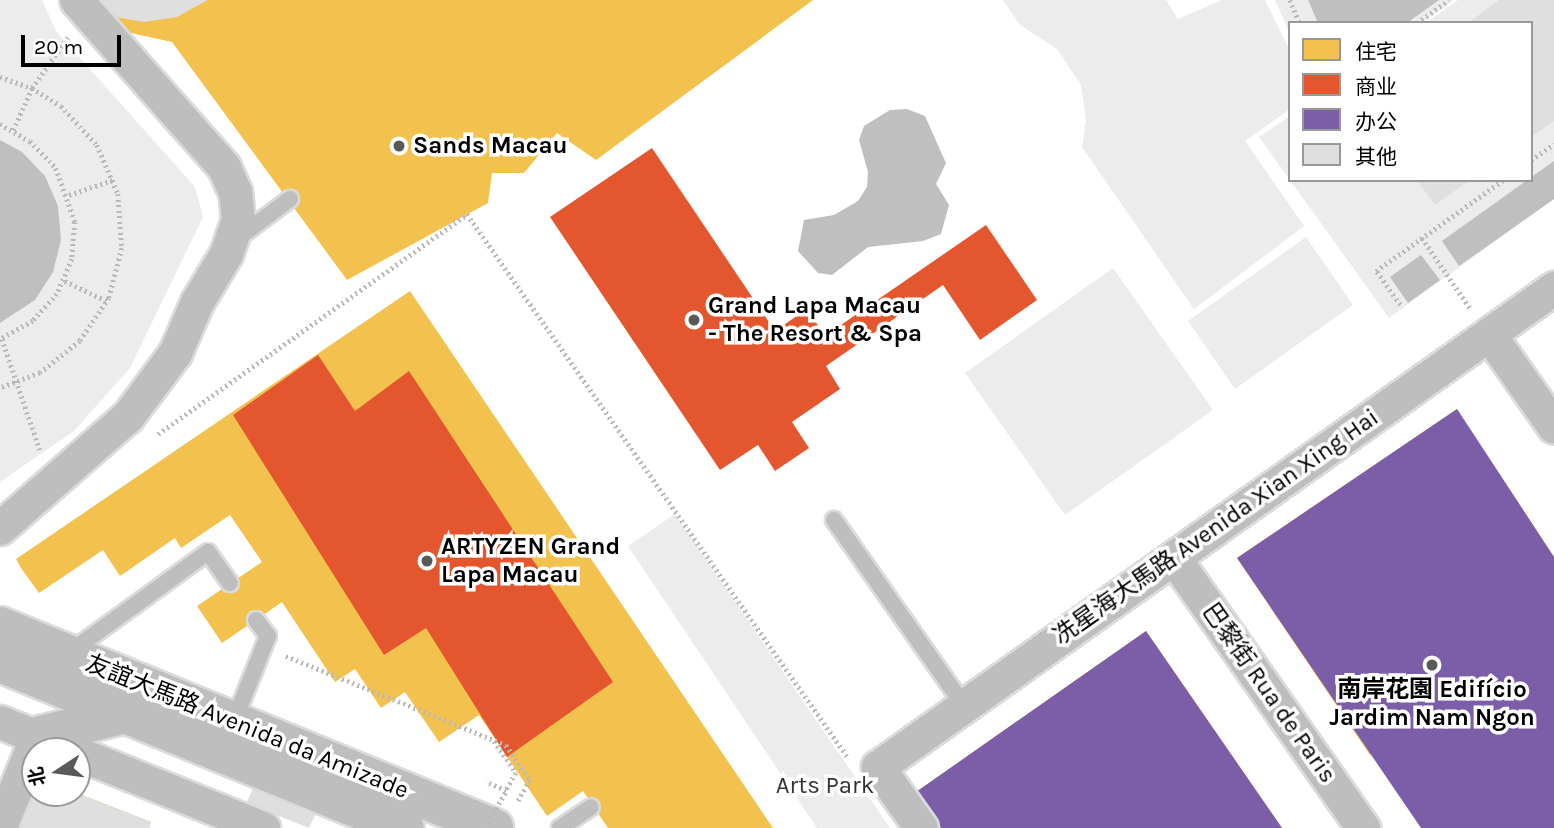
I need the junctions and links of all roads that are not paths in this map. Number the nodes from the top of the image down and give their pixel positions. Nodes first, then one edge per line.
1 (80, 6) edge
2 (290, 199) dead end
3 (226, 254) junction
4 (1554, 288) edge
5 (1489, 334) junction
6 (1554, 427) edge
7 (49, 466) junction
8 (0, 507) edge
9 (834, 520) dead end
10 (0, 528) edge
11 (1174, 558) junction
12 (230, 583) dead end
13 (256, 620) dead end
14 (0, 626) edge
15 (68, 654) junction
16 (0, 663) edge
17 (964, 706) junction
18 (126, 714) junction
19 (234, 721) junction
20 (0, 722) edge
21 (37, 736) junction
22 (91, 759) edge
23 (591, 807) dead end
24 (504, 818) edge
25 (0, 827) edge
26 (262, 828) edge
27 (405, 828) edge
28 (560, 828) edge
29 (921, 828) edge
30 (1363, 828) edge

1 - 3 street
2 - 3 lane
3 - 7 street
4 - 5 street, 冼星海大馬路 Avenida Xian Xing Hai
5 - 6 street
5 - 11 street, 冼星海大馬路 Avenida Xian Xing Hai
7 - 8 street
7 - 10 street
9 - 17 lane
11 - 17 street, 冼星海大馬路 Avenida Xian Xing Hai
11 - 30 street, 巴黎街 Rua de Paris
12 - 15 lane
13 - 19 lane
14 - 15 main road, 友誼大馬路 Avenida da Amizade
15 - 19 main road, 友誼大馬路 Avenida da Amizade
16 - 18 main road, 友誼大馬路 Avenida da Amizade
17 - 29 street, 冼星海大馬路 Avenida Xian Xing Hai
18 - 21 main road
18 - 27 main road, 友誼大馬路 Avenida da Amizade
19 - 24 main road, 友誼大馬路 Avenida da Amizade
20 - 21 street
21 - 25 street
22 - 26 street
23 - 28 lane

